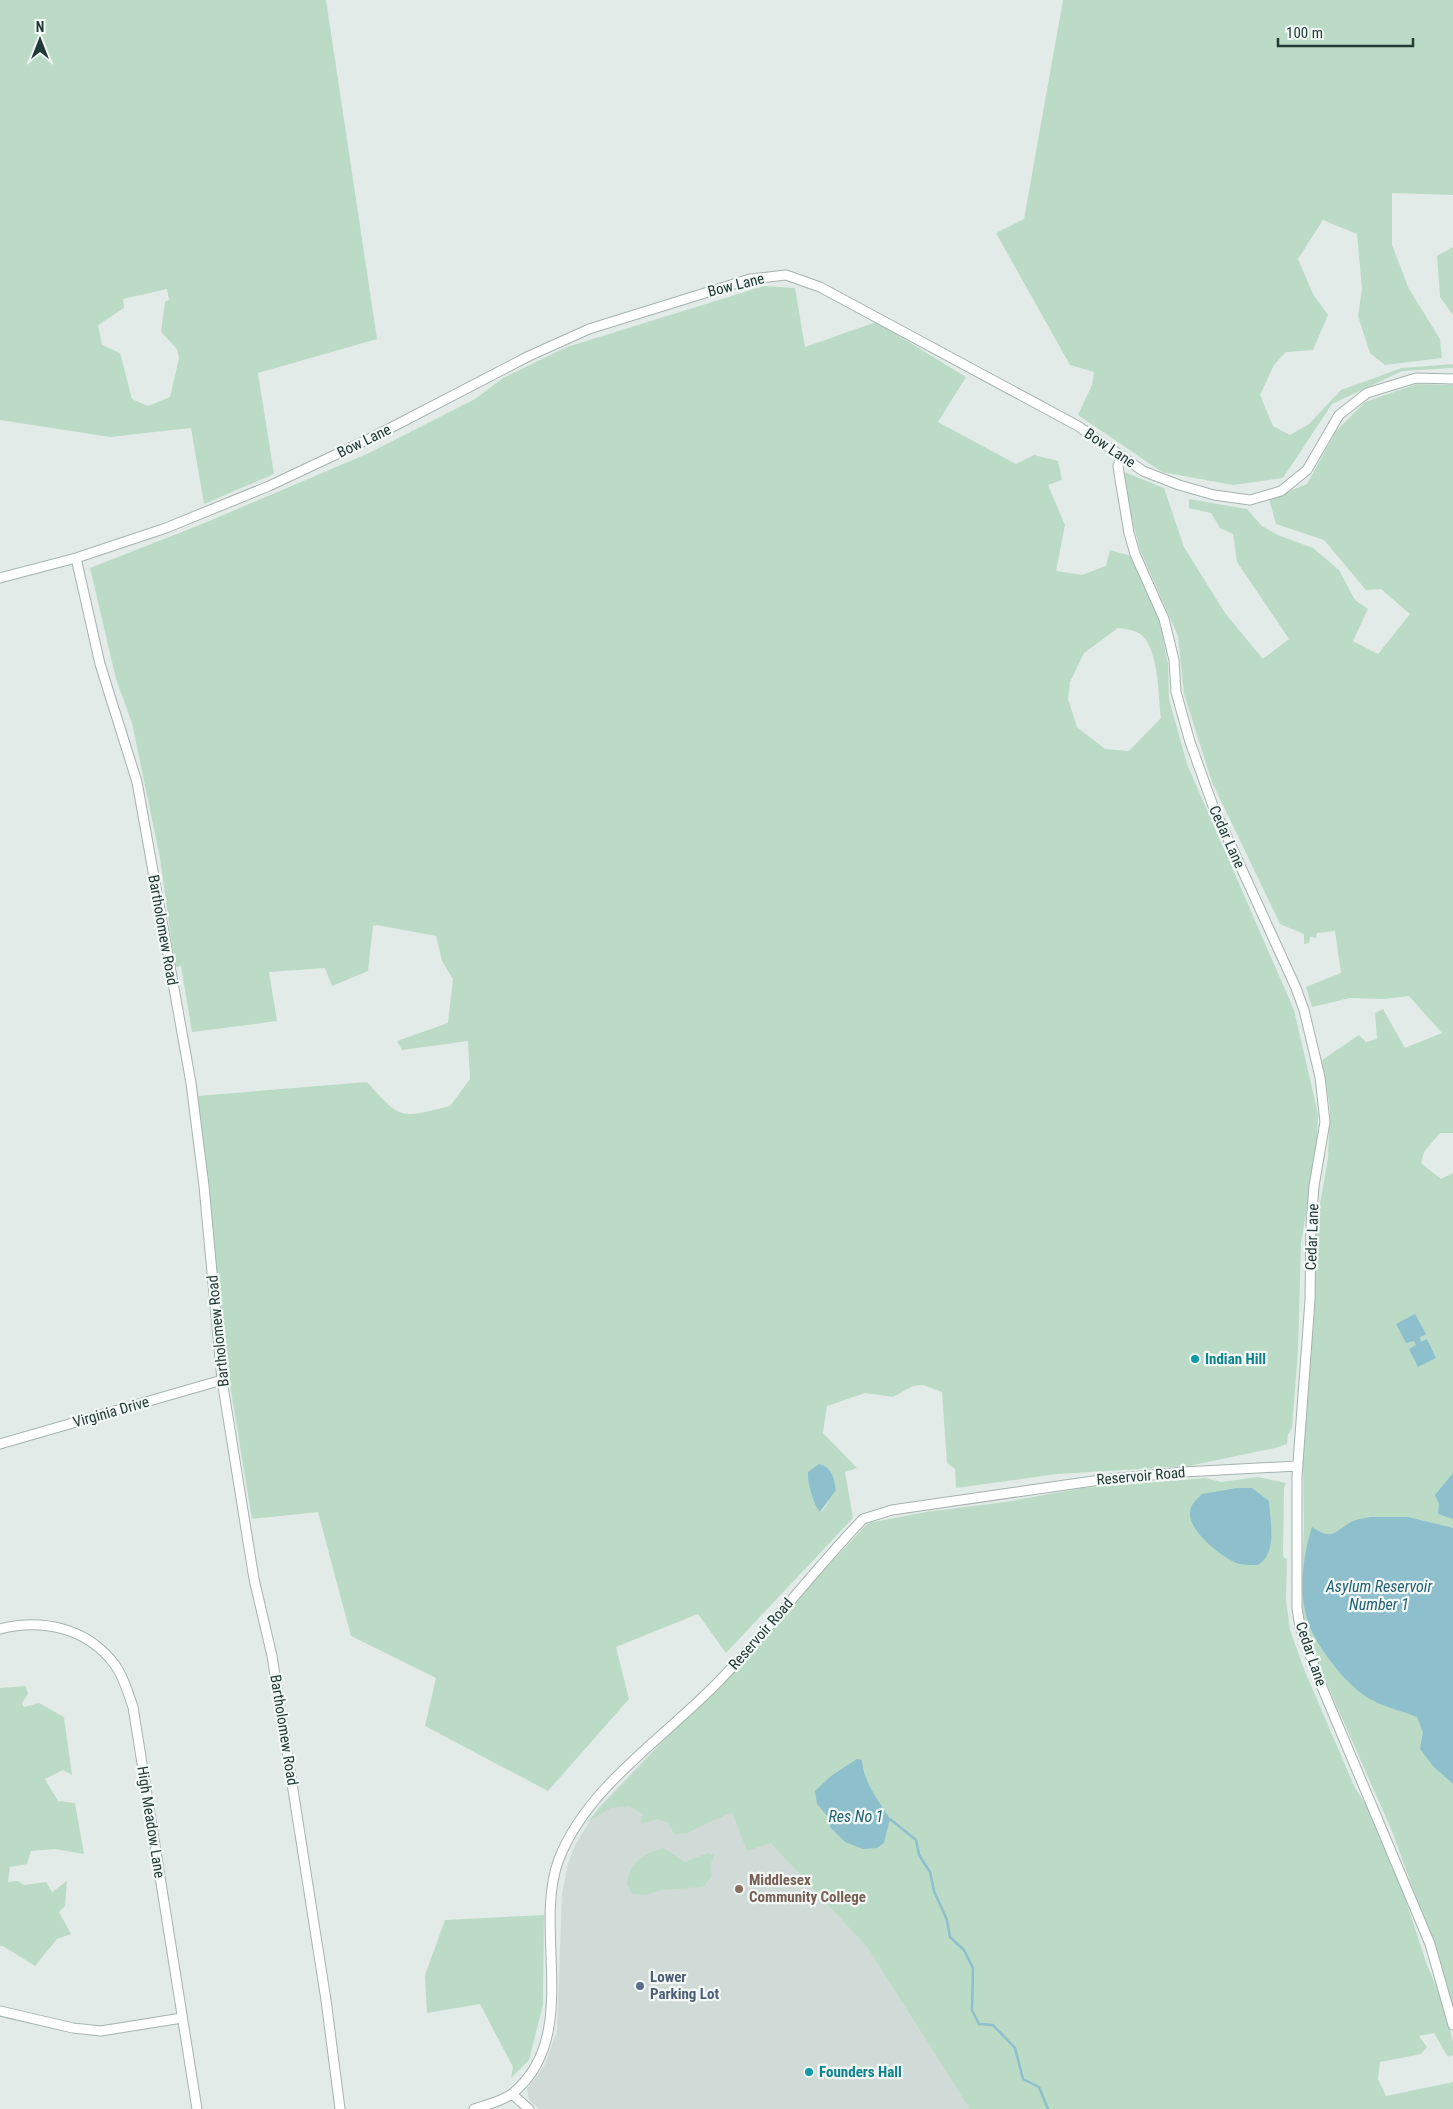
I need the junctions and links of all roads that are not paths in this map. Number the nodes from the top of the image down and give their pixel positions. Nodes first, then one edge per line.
1 (1453, 379) edge
2 (1121, 456) junction
3 (76, 558) junction
4 (0, 578) edge
5 (222, 1380) junction
6 (0, 1444) edge
7 (1298, 1466) junction
8 (0, 1629) edge
9 (0, 2011) edge
10 (182, 2018) junction
11 (1453, 2025) edge
12 (512, 2094) junction
13 (197, 2109) edge
14 (340, 2109) edge
15 (474, 2109) edge
16 (529, 2109) edge

1 - 2 street, Bow Lane
2 - 3 street, Bow Lane
2 - 7 street, Cedar Lane
3 - 4 street, Bow Lane
3 - 5 street, Bartholomew Road
5 - 6 street, Virginia Drive
5 - 14 street, Bartholomew Road
7 - 11 street, Cedar Lane
7 - 12 street, Reservoir Road
8 - 10 street, High Meadow Lane
9 - 10 street
10 - 13 street, High Meadow Lane
12 - 15 street
12 - 16 street

